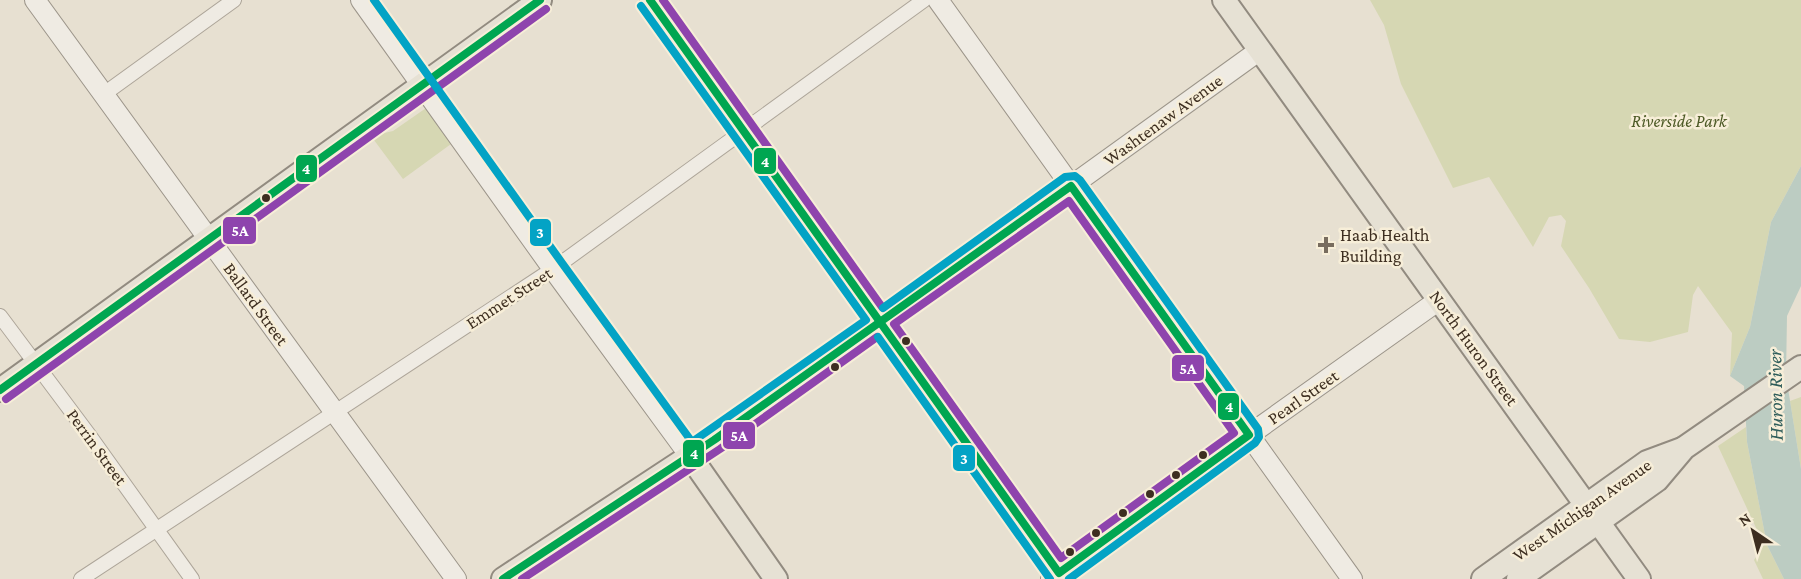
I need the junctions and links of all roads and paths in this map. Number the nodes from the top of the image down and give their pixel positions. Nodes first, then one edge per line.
1 (35, 0) edge
2 (234, 0) edge
3 (361, 0) edge
4 (540, 0) edge
5 (650, 0) edge
6 (924, 0) edge
7 (938, 0) edge
8 (1224, 0) edge
9 (1260, 50) junction
10 (421, 84) junction
11 (104, 94) junction
12 (743, 131) junction
13 (1071, 186) junction
14 (209, 239) junction
15 (553, 269) junction
16 (1439, 300) junction
17 (0, 316) edge
18 (881, 323) junction
19 (35, 364) junction
20 (1801, 367) edge
21 (0, 390) edge
22 (335, 414) junction
23 (1249, 435) junction
24 (690, 456) junction
25 (1592, 513) junction
26 (158, 530) junction
27 (1058, 577) edge
28 (81, 579) edge
29 (192, 579) edge
30 (456, 579) edge
31 (503, 579) edge
32 (776, 579) edge
33 (1352, 579) edge
34 (1483, 579) edge
35 (1518, 579) edge
36 (1639, 579) edge

1 - 11 street, Ballard Street
2 - 11 street
3 - 10 street
4 - 10 main road
5 - 12 street
6 - 12 street, Emmet Street
7 - 13 street
8 - 9 main road, North Huron Street
9 - 13 street, Washtenaw Avenue
9 - 16 main road, North Huron Street
10 - 14 main road
10 - 15 street
11 - 14 street, Ballard Street
12 - 15 street, Emmet Street
12 - 18 street
13 - 18 street, Washtenaw Avenue
13 - 23 street
14 - 19 main road
14 - 22 street, Ballard Street
15 - 22 street, Emmet Street
15 - 24 street
16 - 23 street, Pearl Street
16 - 25 main road, North Huron Street
17 - 19 street, Perrin Street
18 - 24 street, Washtenaw Avenue
18 - 27 street
19 - 21 main road
19 - 26 street, Perrin Street
20 - 25 main road, West Michigan Avenue
22 - 26 street, Emmet Street
22 - 30 street, Ballard Street
23 - 27 street, Pearl Street
23 - 33 street
24 - 31 main road, Washtenaw Avenue
24 - 32 main road
25 - 34 main road, West Michigan Avenue
25 - 35 main road, West Michigan Avenue
25 - 36 main road, North Huron Street
26 - 28 street, Emmet Street
26 - 29 street, Perrin Street

